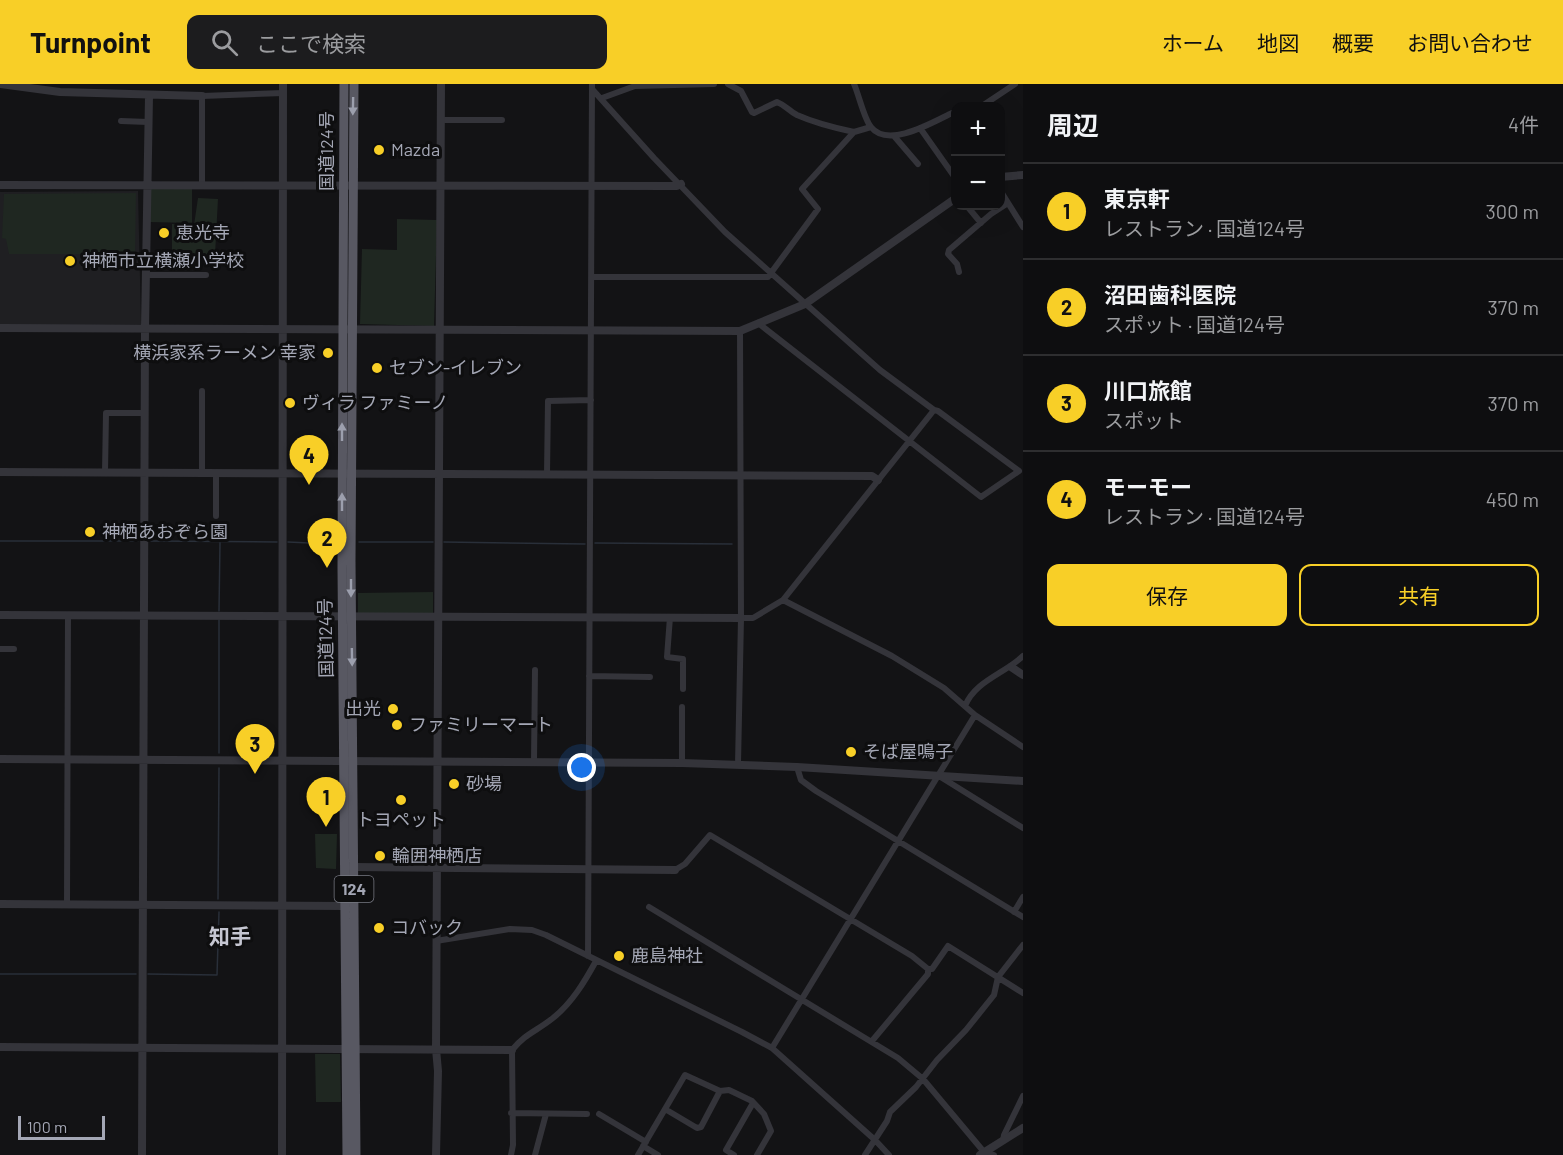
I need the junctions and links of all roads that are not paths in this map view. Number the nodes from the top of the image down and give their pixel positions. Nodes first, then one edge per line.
1 (0, 84) edge
2 (109, 84) edge
3 (283, 84) edge
4 (344, 84) edge
5 (354, 84) edge
6 (441, 84) edge
7 (714, 84) edge
8 (728, 84) edge
9 (854, 84) edge
10 (1015, 84) edge
11 (679, 85) edge
12 (592, 86) edge
13 (741, 87) edge
14 (283, 93) junction
15 (110, 94) junction
16 (149, 96) junction
17 (202, 96) junction
18 (602, 98) junction
19 (988, 102) edge
20 (951, 113) edge
21 (440, 120) junction
22 (502, 120) dead end
23 (121, 121) dead end
24 (148, 122) junction
25 (871, 127) junction
26 (920, 128) junction
27 (854, 132) junction
28 (894, 136) junction
29 (918, 164) dead end
30 (951, 172) edge
31 (1023, 175) edge
32 (1005, 177) edge
33 (681, 184) junction
34 (0, 185) edge
35 (146, 185) junction
36 (202, 185) junction
37 (440, 185) junction
38 (591, 185) junction
39 (283, 186) junction
40 (348, 186) junction
41 (1005, 198) edge
42 (951, 202) edge
43 (1008, 203) junction
44 (970, 210) edge
45 (981, 223) junction
46 (1023, 227) edge
47 (959, 272) dead end
48 (770, 274) junction
49 (145, 275) junction
50 (206, 275) dead end
51 (591, 277) junction
52 (805, 304) junction
53 (758, 324) junction
54 (0, 328) edge
55 (145, 328) junction
56 (284, 330) junction
57 (347, 330) junction
58 (439, 330) junction
59 (591, 331) junction
60 (740, 331) junction
61 (202, 391) dead end
62 (591, 400) junction
63 (934, 410) junction
64 (145, 413) junction
65 (909, 441) junction
66 (1021, 470) edge
67 (0, 472) edge
68 (105, 472) junction
69 (144, 472) junction
70 (202, 473) junction
71 (216, 473) junction
72 (283, 473) junction
73 (347, 474) junction
74 (438, 474) junction
75 (547, 474) junction
76 (590, 475) junction
77 (740, 475) junction
78 (878, 480) junction
79 (216, 516) dead end
80 (783, 600) junction
81 (0, 615) edge
82 (68, 615) junction
83 (144, 615) junction
84 (347, 615) junction
85 (283, 616) junction
86 (438, 617) junction
87 (590, 617) junction
88 (670, 617) junction
89 (741, 618) junction
90 (0, 649) edge
91 (14, 650) dead end
92 (1023, 656) edge
93 (1011, 667) junction
94 (535, 670) dead end
95 (1023, 675) edge
96 (590, 676) junction
97 (650, 677) dead end
98 (683, 689) dead end
99 (965, 706) junction
100 (682, 708) dead end
101 (975, 715) junction
102 (1023, 747) edge
103 (0, 759) edge
104 (69, 760) junction
105 (143, 760) junction
106 (283, 761) junction
107 (348, 761) junction
108 (437, 761) junction
109 (534, 761) junction
110 (589, 762) junction
111 (682, 763) junction
112 (738, 764) junction
113 (797, 767) junction
114 (938, 775) junction
115 (1023, 781) edge
116 (1023, 828) edge
117 (899, 840) junction
118 (353, 867) junction
119 (436, 868) junction
120 (589, 869) junction
121 (675, 870) joint
122 (1023, 897) edge
123 (0, 904) edge
124 (67, 905) junction
125 (142, 905) junction
126 (283, 906) junction
127 (346, 906) junction
128 (649, 907) dead end
129 (1014, 912) junction
130 (1023, 917) edge
131 (850, 920) junction
132 (436, 941) junction
133 (1023, 945) edge
134 (588, 956) junction
135 (596, 961) junction
136 (927, 969) junction
137 (998, 977) junction
138 (1023, 993) edge
139 (801, 999) junction
140 (872, 1041) junction
141 (0, 1047) edge
142 (141, 1048) junction
143 (283, 1048) junction
144 (351, 1048) junction
145 (772, 1048) junction
146 (436, 1049) junction
147 (512, 1050) junction
148 (923, 1079) junction
149 (720, 1091) junction
150 (1023, 1096) edge
151 (753, 1103) junction
152 (665, 1109) junction
153 (511, 1113) junction
154 (546, 1114) junction
155 (587, 1114) dead end
156 (598, 1114) dead end
157 (1023, 1128) edge
158 (875, 1140) junction
159 (1003, 1141) junction
160 (645, 1144) junction
161 (982, 1154) edge
162 (142, 1155) edge
163 (282, 1155) edge
164 (347, 1155) edge
165 (356, 1155) edge
166 (436, 1155) edge
167 (511, 1155) edge
168 (535, 1155) edge
169 (638, 1155) edge
170 (658, 1155) edge
171 (735, 1155) edge
172 (758, 1155) edge
173 (865, 1155) edge
174 (888, 1155) edge
175 (994, 1155) edge

1 - 15 street
2 - 15 street
3 - 14 street
4 - 40 highway, 国道124号 / 124
5 -> 40 highway, 国道124号 / 124
6 - 21 street
7 - 11 street
8 - 13 street
9 - 25 street
10 - 19 street
11 - 18 street
12 - 18 street
12 - 38 street
13 - 27 street
14 - 17 street
14 - 39 street
15 - 16 street
16 - 17 street
16 - 24 street
17 - 36 street
18 - 33 street
20 - 26 street
21 - 22 street
21 - 37 street
23 - 24 street
24 - 35 street
25 - 27 street
25 - 28 street
26 - 28 street
26 - 30 street
27 - 48 street
28 - 29 street
31 - 32 street
33 - 38 street
33 - 48 street
34 - 35 street
35 - 36 street
35 - 49 street
36 - 39 street
37 - 38 street
37 - 40 street
37 - 58 street
38 - 51 street
39 - 40 street
39 - 56 street
40 - 57 highway, 国道124号 / 124
41 - 43 street
42 - 52 street
43 - 45 street
43 - 46 street
44 - 45 street
45 - 47 street
48 - 51 street
48 - 52 street
49 - 50 street
49 - 55 street
51 - 59 street
52 - 53 street
52 - 63 street
53 - 60 street
53 - 65 street
54 - 55 street
55 - 56 street
55 - 64 street
56 - 57 street
56 - 72 street
57 - 58 street
57 - 73 highway, 国道124号 / 124
58 - 59 street
58 - 74 street
59 - 60 street
59 - 62 street
60 - 77 street
61 - 70 street
62 - 75 street
62 - 76 street
63 - 65 street
63 - 66 street
64 - 68 street
64 - 69 street
65 - 66 street
65 - 78 street
67 - 68 street
68 - 69 street
69 - 70 street
69 - 83 street
70 - 71 street
71 - 72 street
71 - 79 street
72 - 73 street
72 - 85 street
73 - 74 street
73 - 84 highway, 国道124号 / 124
74 - 75 street
74 - 86 street
75 - 76 street
76 - 77 street
76 - 87 street
77 - 78 street
77 - 89 street
78 - 80 street
80 - 89 street
80 - 99 street
81 - 82 street
82 - 83 street
82 - 104 street
83 - 85 street
83 - 105 street
84 - 85 street
84 - 86 street
84 - 107 highway, 国道124号 / 124
85 - 106 street
86 - 87 street
86 - 108 street
87 - 88 street
87 - 96 street
88 - 89 street
88 - 98 street
89 - 112 street
90 - 91 street
92 - 93 street
93 - 95 street
93 - 99 street
94 - 109 street
96 - 97 street
96 - 110 street
99 - 101 street
100 - 111 street
101 - 102 street
101 - 114 street
103 - 104 street
104 - 105 street
104 - 124 street
105 - 106 street
105 - 125 street
106 - 107 street
106 - 126 street
107 - 108 street
107 - 118 highway, 国道124号 / 124
107 - 127 highway, 国道124号 / 124
108 - 109 street
108 - 119 street
109 - 110 street
110 - 111 street
110 - 120 street
111 - 112 street
112 - 113 street
113 - 114 street
113 - 117 street
114 - 115 street
114 - 116 street
114 - 117 street
117 - 129 street
117 - 131 street
118 - 119 street
118 - 144 highway, 国道124号 / 124
119 - 120 street
119 - 132 street
120 - 121 street
120 - 134 street
121 - 131 street
122 - 129 street
123 - 124 street
124 - 125 street
125 - 126 street
125 - 142 street
126 - 127 street
126 - 143 street
127 - 144 highway, 国道124号 / 124
128 - 139 street
129 - 130 street
131 - 136 street
131 - 139 street
132 - 134 street
132 - 146 street
133 - 137 street
134 - 135 street
135 - 145 street
135 - 147 street
136 - 137 street
136 - 140 street
137 - 138 street
137 - 148 street
139 - 140 street
139 - 145 street
140 - 148 street
141 - 142 street
142 - 143 street
142 - 162 street
143 - 144 street
143 - 163 street
144 - 146 street
144 - 164 highway, 国道124号 / 124
144 - 165 highway, 国道124号 / 124
145 - 158 street
146 - 147 street
146 - 166 street
147 - 153 street
148 - 158 street
148 - 161 street
149 - 151 street
149 - 152 street
149 - 152 street
150 - 159 street
151 - 171 street
151 - 172 street
152 - 160 street
153 - 154 street
153 - 167 street
154 - 155 street
154 - 168 street
156 - 160 street
157 - 159 street
158 - 173 street
158 - 174 street
159 - 161 street
160 - 169 street
160 - 170 street
161 - 175 street

